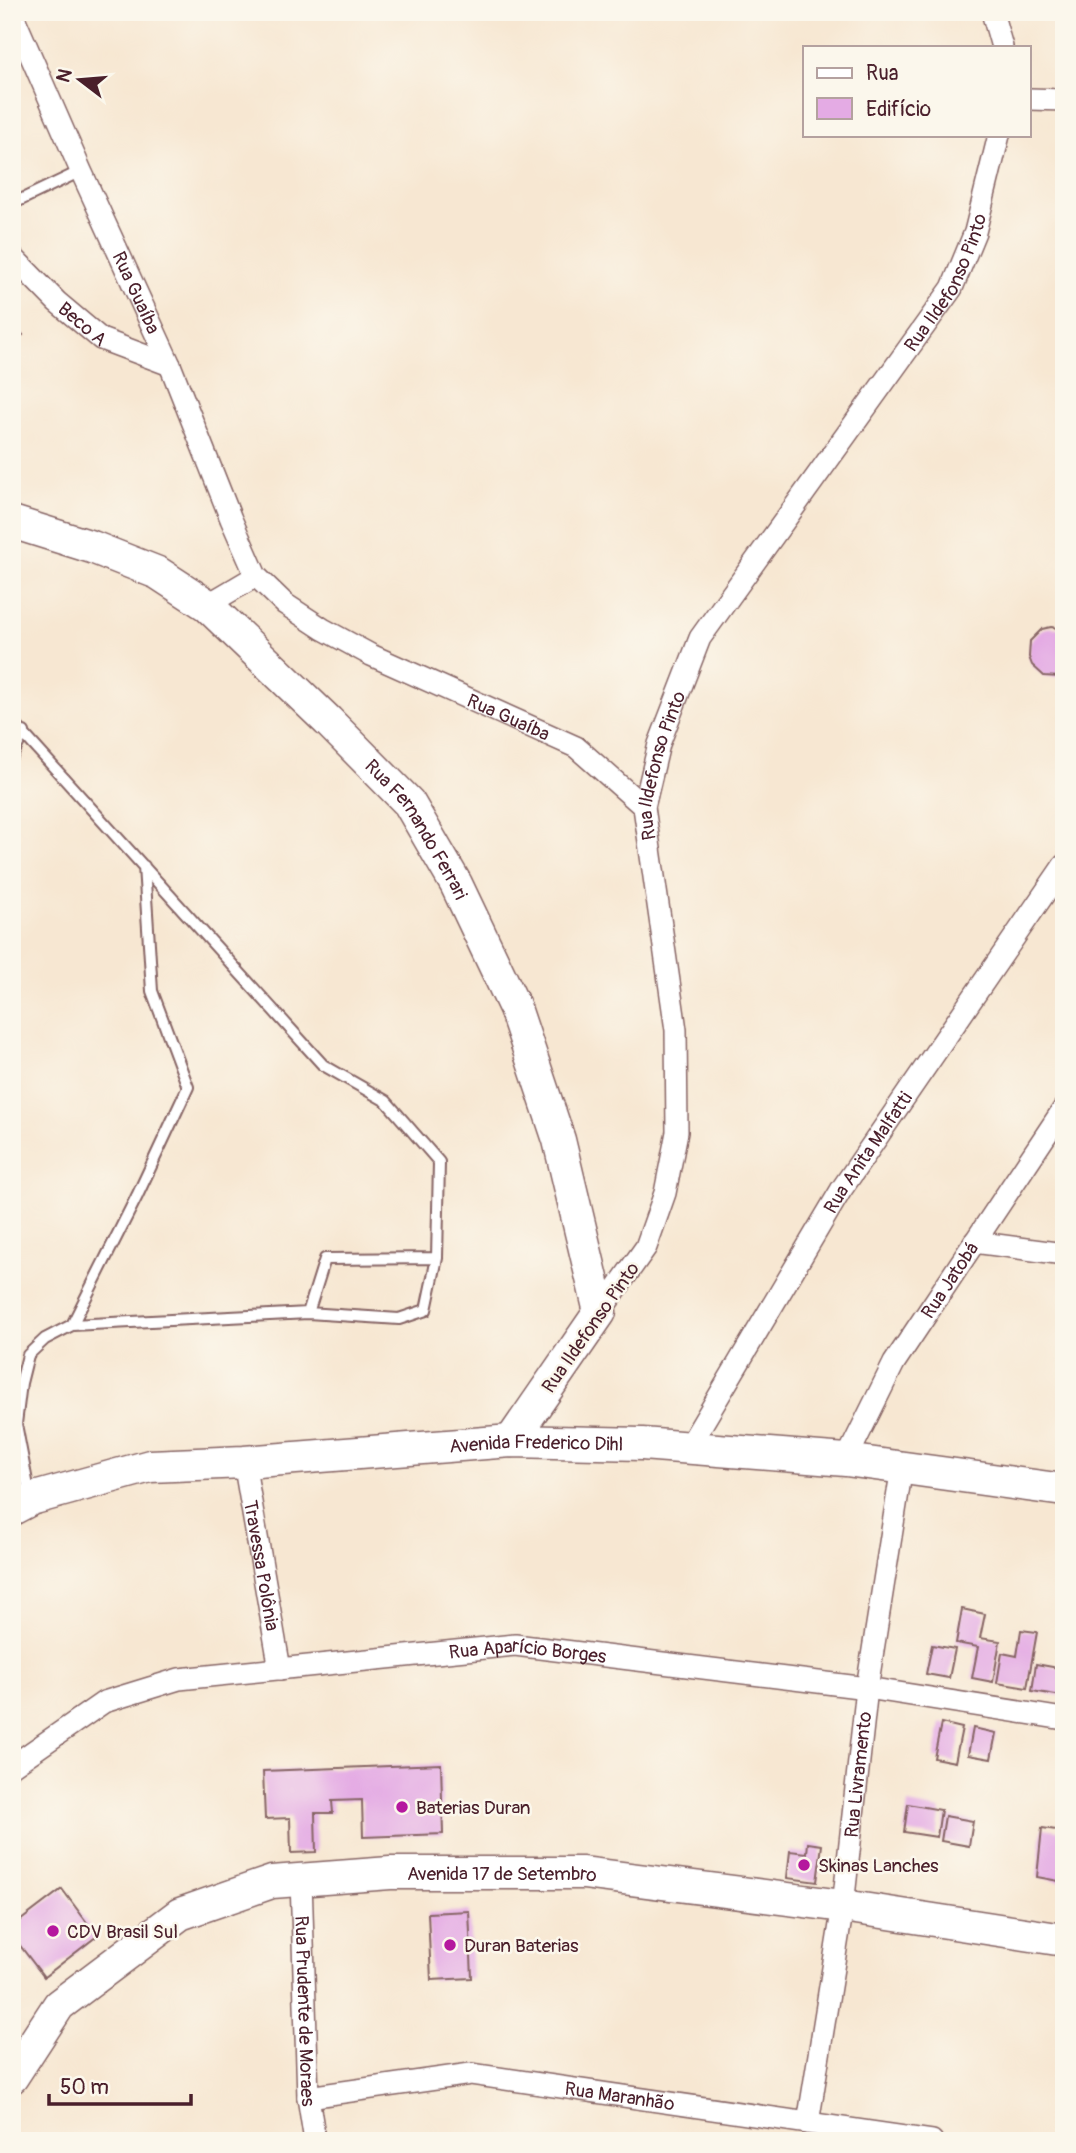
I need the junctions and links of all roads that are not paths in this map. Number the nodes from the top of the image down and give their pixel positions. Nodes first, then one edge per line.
1 (992, 12) edge
2 (12, 13) edge
3 (1002, 46) edge
4 (1030, 99) edge
5 (1064, 100) edge
6 (999, 136) edge
7 (80, 171) junction
8 (12, 204) edge
9 (12, 256) edge
10 (170, 365) junction
11 (12, 522) edge
12 (256, 576) junction
13 (207, 605) junction
14 (12, 721) edge
15 (24, 732) junction
16 (12, 757) edge
17 (644, 807) junction
18 (1064, 865) edge
19 (144, 866) junction
20 (1064, 1108) edge
21 (974, 1242) junction
22 (1064, 1254) edge
23 (437, 1258) junction
24 (600, 1312) junction
25 (308, 1313) junction
26 (72, 1325) junction
27 (512, 1441) junction
28 (688, 1448) junction
29 (846, 1460) junction
30 (244, 1462) junction
31 (902, 1468) junction
32 (1064, 1490) edge
33 (21, 1504) edge
34 (280, 1669) junction
35 (867, 1688) junction
36 (1064, 1719) edge
37 (12, 1766) edge
38 (301, 1880) junction
39 (843, 1906) junction
40 (1064, 1940) edge
41 (12, 2077) edge
42 (308, 2097) junction
43 (808, 2123) junction
44 (315, 2141) edge
45 (932, 2141) edge

1 - 3 street
2 - 7 street, Rua Guaíba
4 - 5 street
6 - 17 street, Rua Ildefonso Pinto
7 - 8 lane
7 - 10 street, Rua Guaíba
9 - 10 street, Beco A
10 - 12 street, Rua Guaíba
11 - 13 main road, Rua Fernando Ferrari
12 - 13 street
12 - 17 street, Rua Guaíba
13 - 24 main road, Rua Fernando Ferrari
14 - 15 lane
15 - 16 lane
15 - 19 lane
17 - 24 street, Rua Ildefonso Pinto
18 - 28 street, Rua Anita Malfatti
19 - 23 lane
19 - 26 lane
20 - 21 street, Rua Jatobá
21 - 22 street
21 - 29 street, Rua Jatobá
23 - 25 lane
23 - 25 lane
24 - 27 main road, Rua Ildefonso Pinto
25 - 26 lane
26 - 33 lane
27 - 28 main road, Avenida Frederico Dihl
27 - 30 main road, Avenida Frederico Dihl
28 - 29 main road, Avenida Frederico Dihl
29 - 31 main road, Avenida Frederico Dihl
30 - 33 main road, Avenida Frederico Dihl
30 - 34 street, Travessa Polônia
31 - 32 main road, Avenida Frederico Dihl
31 - 35 street, Rua Livramento
34 - 35 street, Rua Aparício Borges
34 - 37 street, Rua Aparício Borges
35 - 36 street, Rua Aparício Borges
35 - 39 street, Rua Livramento
38 - 39 main road, Avenida 17 de Setembro
38 - 41 main road, Avenida 17 de Setembro
38 - 42 street, Rua Prudente de Moraes
39 - 40 main road, Avenida 17 de Setembro
39 - 43 street, Rua Livramento
42 - 43 street, Rua Maranhão
42 - 44 street, Rua Prudente de Moraes
43 - 45 street, Rua Maranhão

